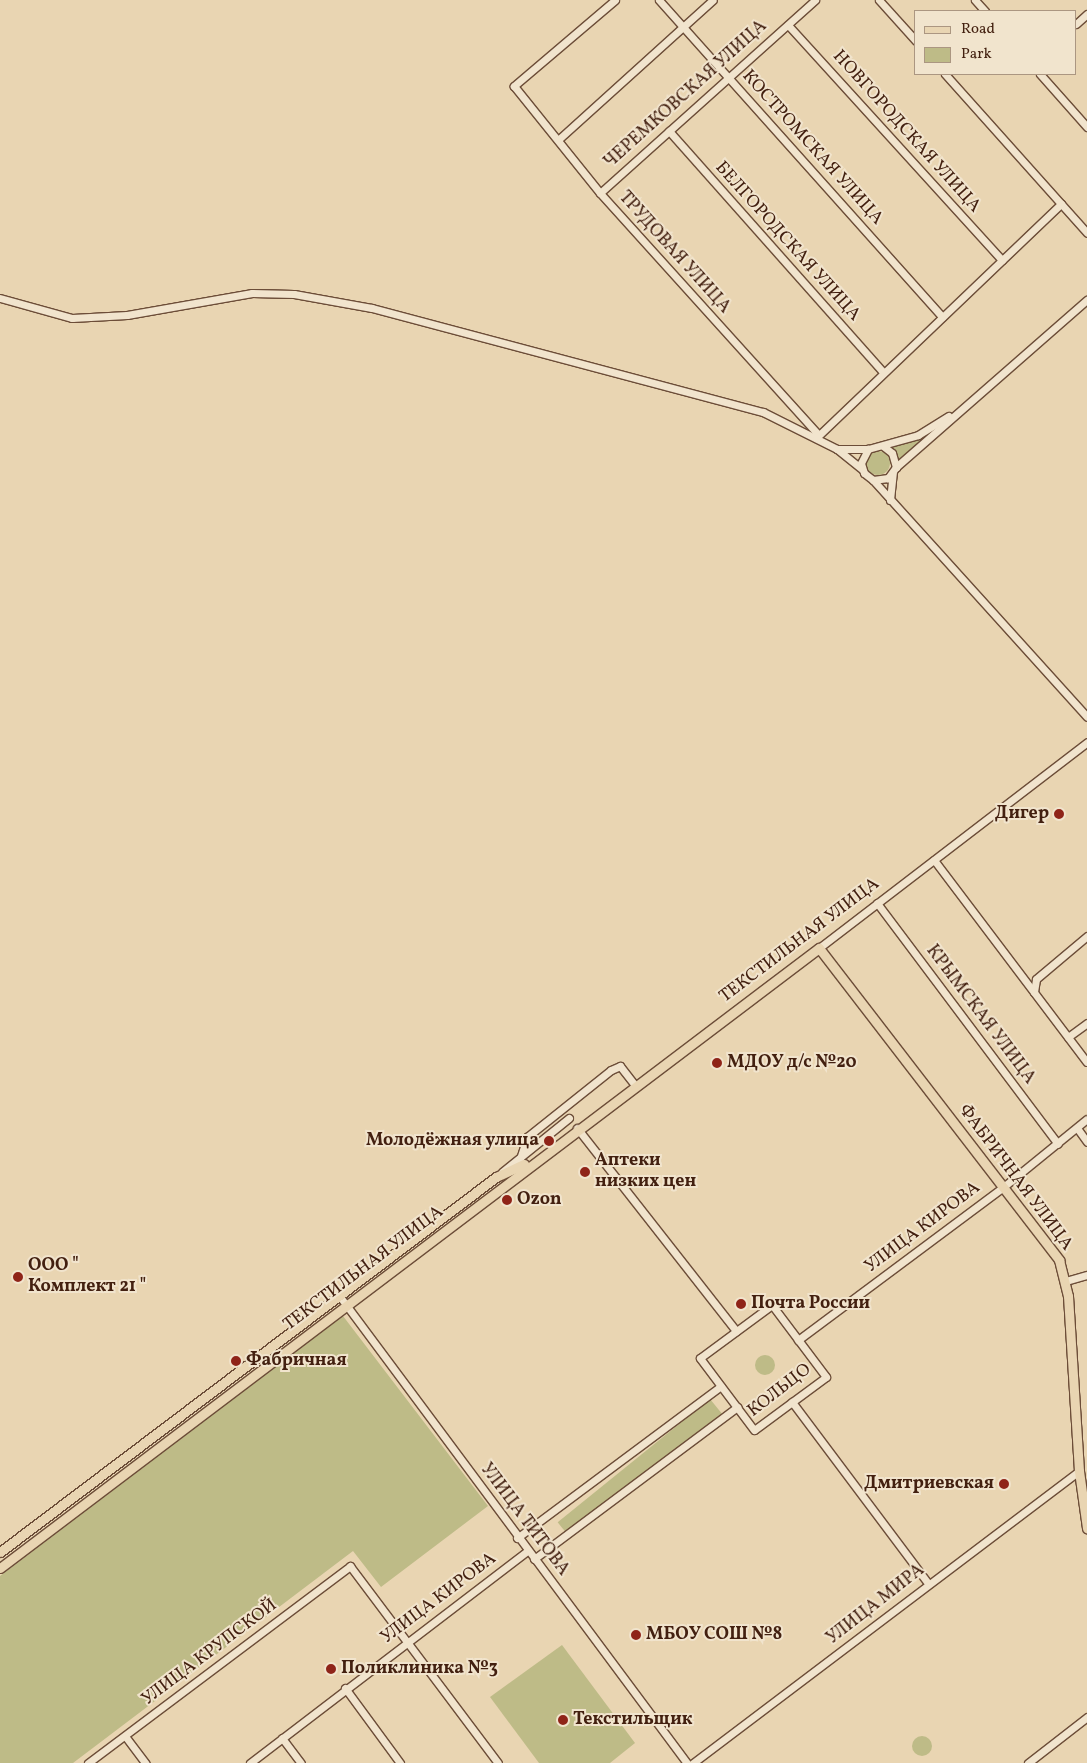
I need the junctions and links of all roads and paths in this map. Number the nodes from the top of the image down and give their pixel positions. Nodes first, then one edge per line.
1 (615, 0) edge
2 (659, 0) edge
3 (713, 0) edge
4 (815, 0) edge
5 (879, 0) edge
6 (975, 0) edge
7 (984, 10) edge
8 (1087, 14) edge
9 (1077, 23) edge
10 (788, 25) junction
11 (683, 28) junction
12 (914, 39) edge
13 (946, 75) edge
14 (1041, 75) edge
15 (729, 78) junction
16 (1087, 127) edge
17 (669, 131) junction
18 (559, 139) junction
19 (600, 193) junction
20 (1061, 204) junction
21 (1087, 233) edge
22 (1002, 260) junction
23 (0, 298) edge
24 (1087, 300) edge
25 (942, 317) junction
26 (883, 372) junction
27 (962, 408) junction
28 (817, 436) junction
29 (883, 446) junction
30 (838, 449) junction
31 (868, 449) junction
32 (862, 470) junction
33 (894, 470) junction
34 (874, 480) junction
35 (890, 500) junction
36 (1087, 717) edge
37 (1085, 743) edge
38 (934, 860) junction
39 (877, 903) junction
40 (1087, 936) edge
41 (819, 948) junction
42 (1034, 992) junction
43 (1087, 1023) edge
44 (1068, 1037) junction
45 (1087, 1062) edge
46 (634, 1084) junction
47 (570, 1118) dead end
48 (1087, 1119) edge
49 (577, 1128) junction
50 (1077, 1128) junction
51 (1087, 1142) edge
52 (1058, 1144) junction
53 (521, 1154) junction
54 (534, 1160) junction
55 (518, 1166) junction
56 (502, 1173) junction
57 (512, 1177) junction
58 (1002, 1188) junction
59 (1087, 1275) edge
60 (1066, 1281) junction
61 (338, 1294) junction
62 (346, 1304) junction
63 (736, 1332) junction
64 (798, 1340) junction
65 (721, 1386) junction
66 (792, 1402) junction
67 (737, 1407) junction
68 (1079, 1472) junction
69 (1084, 1488) edge
70 (1087, 1528) edge
71 (517, 1538) junction
72 (528, 1551) junction
73 (0, 1552) edge
74 (534, 1558) junction
75 (0, 1568) edge
76 (928, 1583) junction
77 (407, 1642) junction
78 (345, 1688) junction
79 (1087, 1717) edge
80 (125, 1736) junction
81 (282, 1738) junction
82 (88, 1763) edge
83 (145, 1763) edge
84 (250, 1763) edge
85 (301, 1763) edge
86 (400, 1763) edge
87 (498, 1763) edge
88 (686, 1763) edge
89 (693, 1763) edge
90 (1028, 1763) edge

1 - 18 street, ТРУДОВАЯ УЛИЦА
2 - 11 street, КОСТРОМСКАЯ УЛИЦА
3 - 11 street
4 - 10 street, ЧЕРЕМКОВСКАЯ УЛИЦА
5 - 12 street
6 - 7 street
8 - 9 street
10 - 15 street, ЧЕРЕМКОВСКАЯ УЛИЦА
10 - 22 street, НОВГОРОДСКАЯ УЛИЦА
11 - 15 street, КОСТРОМСКАЯ УЛИЦА
11 - 18 street
13 - 20 street
14 - 16 street
15 - 17 street, ЧЕРЕМКОВСКАЯ УЛИЦА
15 - 25 street, КОСТРОМСКАЯ УЛИЦА
17 - 19 street, ЧЕРЕМКОВСКАЯ УЛИЦА
17 - 26 street, БЕЛГОРОДСКАЯ УЛИЦА
18 - 19 street, ТРУДОВАЯ УЛИЦА
19 - 28 street, ТРУДОВАЯ УЛИЦА
20 - 21 street
20 - 22 street
22 - 25 street
23 - 28 street
24 - 27 street
25 - 26 street
26 - 28 street
27 - 29 street
27 - 33 street
28 - 30 street
29 - 31 street
29 - 33 street
30 - 31 street
30 - 32 street
31 - 32 street
32 - 34 street
33 - 34 street
33 - 35 street
34 - 35 street
35 - 36 street
37 - 38 street, ТЕКСТИЛЬНАЯ УЛИЦА
38 - 39 street, ТЕКСТИЛЬНАЯ УЛИЦА
38 - 42 street
39 - 41 street, ТЕКСТИЛЬНАЯ УЛИЦА
39 - 52 street, КРЫМСКАЯ УЛИЦА
40 - 42 street
41 - 46 main road, ТЕКСТИЛЬНАЯ УЛИЦА
41 - 58 main road, ФАБРИЧНАЯ УЛИЦА
42 - 44 street
43 - 44 street
44 - 45 street
46 - 49 main road, ТЕКСТИЛЬНАЯ УЛИЦА
46 - 53 street
47 - 53 street
48 - 50 street, УЛИЦА КИРОВА
49 - 54 main road, ТЕКСТИЛЬНАЯ УЛИЦА
49 - 63 street
50 - 51 street
50 - 52 street, УЛИЦА КИРОВА
52 - 58 street, УЛИЦА КИРОВА
53 - 55 street
53 - 56 street
54 - 55 main road, ТЕКСТИЛЬНАЯ УЛИЦА
54 - 57 main road, ТЕКСТИЛЬНАЯ УЛИЦА
55 - 56 main road, ТЕКСТИЛЬНАЯ УЛИЦА
55 - 57 street
56 - 61 main road, ТЕКСТИЛЬНАЯ УЛИЦА
57 - 62 main road, ТЕКСТИЛЬНАЯ УЛИЦА
58 - 60 main road, ФАБРИЧНАЯ УЛИЦА
58 - 64 street, УЛИЦА КИРОВА
59 - 60 street
60 - 68 main road, ФАБРИЧНАЯ УЛИЦА
61 - 62 street, УЛИЦА ТИТОВА
61 - 73 main road, ТЕКСТИЛЬНАЯ УЛИЦА
62 - 71 street, УЛИЦА ТИТОВА
62 - 75 main road, ТЕКСТИЛЬНАЯ УЛИЦА
63 - 64 street, КОЛЬЦО
63 - 65 street, КОЛЬЦО
64 - 66 street, КОЛЬЦО
65 - 67 street, КОЛЬЦО
65 - 71 street
66 - 67 street, КОЛЬЦО
66 - 76 street
67 - 74 street
68 - 69 main road, ФАБРИЧНАЯ УЛИЦА
68 - 76 street, УЛИЦА МИРА
69 - 70 main road, ФАБРИЧНАЯ УЛИЦА
71 - 72 street, УЛИЦА ТИТОВА
72 - 74 street, УЛИЦА ТИТОВА
72 - 77 street, УЛИЦА КИРОВА
74 - 88 street, УЛИЦА ТИТОВА
76 - 89 street, УЛИЦА МИРА
77 - 78 street, УЛИЦА КИРОВА
77 - 80 street, УЛИЦА КРУПСКОЙ
77 - 87 street
78 - 81 street, УЛИЦА КИРОВА
78 - 86 street
79 - 90 street
80 - 82 street, УЛИЦА КРУПСКОЙ
80 - 83 street
81 - 84 street, УЛИЦА КИРОВА
81 - 85 street

